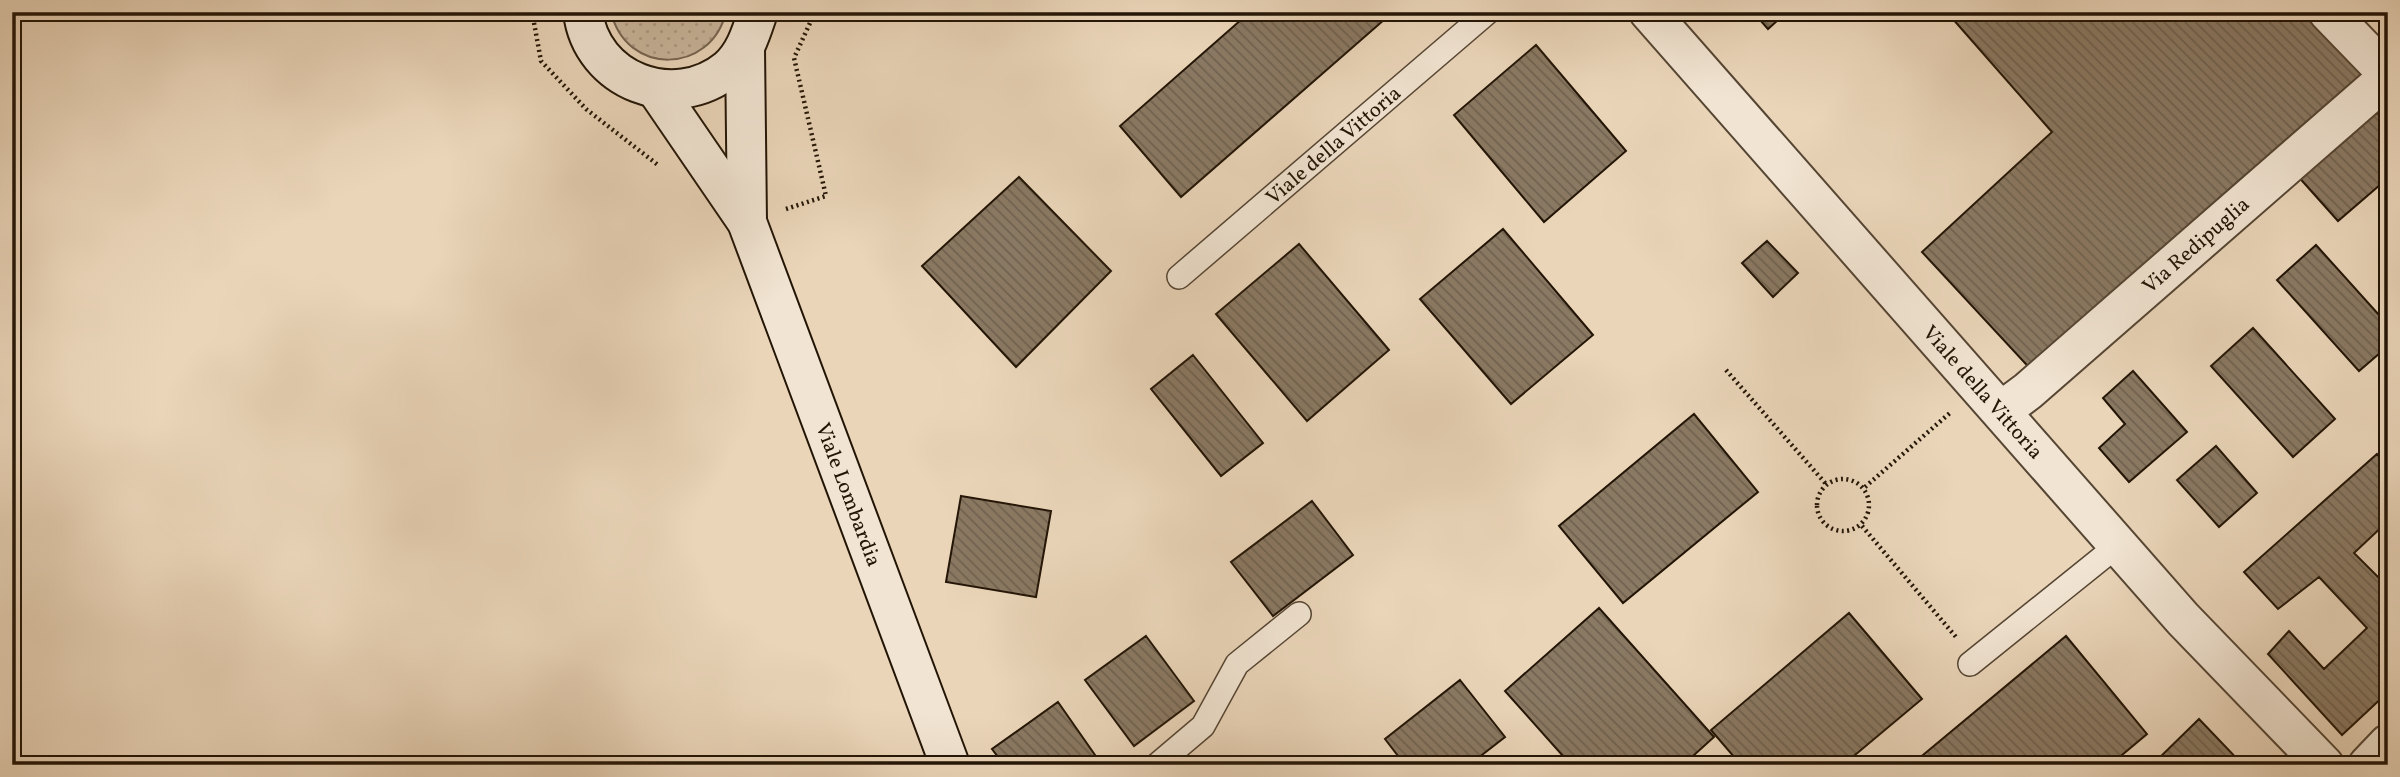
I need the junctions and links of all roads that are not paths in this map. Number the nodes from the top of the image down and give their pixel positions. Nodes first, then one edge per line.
1 (583, 12) edge
2 (759, 12) edge
3 (1488, 12) edge
4 (1649, 12) edge
5 (2328, 12) edge
6 (745, 48) junction
7 (2388, 76) edge
8 (656, 89) junction
9 (747, 222) junction
10 (1179, 277) dead end
11 (2001, 411) junction
12 (2118, 545) junction
13 (1299, 614) dead end
14 (1970, 664) dead end
15 (2388, 744) edge
16 (2323, 764) edge
17 (950, 765) edge
18 (1157, 765) edge
19 (2368, 765) edge

1 - 8 street
2 - 6 street
3 - 10 lane, Viale della Vittoria
4 - 11 street, Viale della Vittoria
5 - 7 street
6 - 8 street
6 - 9 street, Viale Lombardia
7 - 11 street, Via Redipuglia
8 - 9 street, Viale Lombardia
9 - 17 street, Viale Lombardia
11 - 12 street, Viale della Vittoria
12 - 14 lane
12 - 16 street, Viale della Vittoria
13 - 18 lane
15 - 19 street

